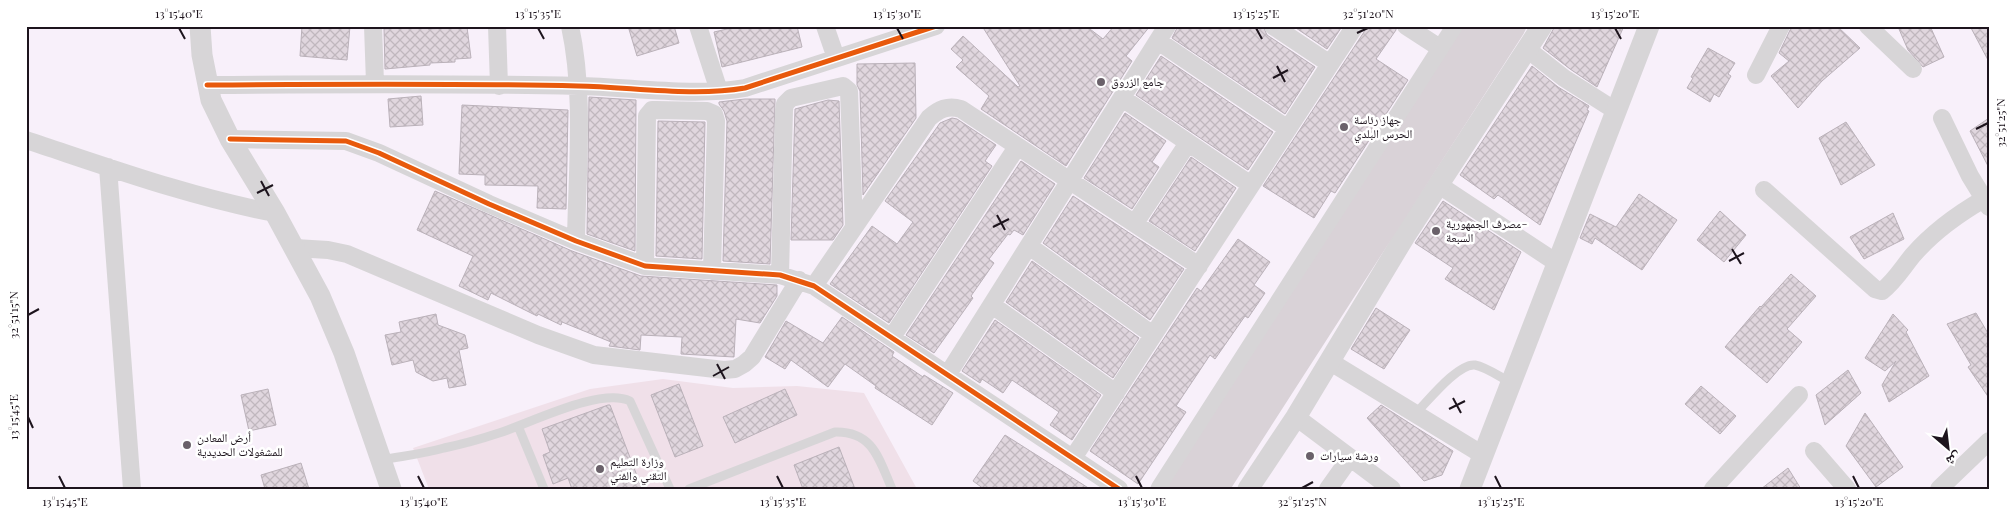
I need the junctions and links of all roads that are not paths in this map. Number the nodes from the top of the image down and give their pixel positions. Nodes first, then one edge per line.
1 (200, 26) edge
2 (374, 26) edge
3 (498, 26) edge
4 (570, 26) edge
5 (698, 26) edge
6 (825, 26) edge
7 (936, 26) edge
8 (1273, 26) edge
9 (1355, 26) edge
10 (1406, 26) edge
11 (1457, 26) edge
12 (1481, 26) edge
13 (1512, 26) edge
14 (1542, 26) edge
15 (1649, 26) edge
16 (1781, 26) edge
17 (1868, 26) edge
18 (1163, 33) edge
19 (1527, 49) junction
20 (1443, 50) junction
21 (836, 58) junction
22 (1330, 64) junction
23 (1913, 69) dead end
24 (1756, 75) dead end
25 (375, 83) junction
26 (207, 85) junction
27 (499, 86) junction
28 (578, 86) junction
29 (719, 91) junction
30 (1122, 98) junction
31 (1616, 111) junction
32 (1942, 118) dead end
33 (1288, 129) junction
34 (230, 139) junction
35 (26, 140) edge
36 (1396, 142) junction
37 (1188, 143) junction
38 (1017, 147) junction
39 (108, 167) junction
40 (1070, 181) junction
41 (1251, 185) junction
42 (1439, 186) junction
43 (1764, 190) dead end
44 (1986, 203) edge
45 (275, 213) junction
46 (1135, 222) junction
47 (854, 226) junction
48 (1340, 227) junction
49 (576, 240) junction
50 (1029, 246) junction
51 (295, 248) junction
52 (1557, 263) junction
53 (645, 266) junction
54 (1199, 266) junction
55 (712, 271) junction
56 (780, 275) junction
57 (807, 283) junction
58 (992, 305) junction
59 (1153, 335) junction
60 (892, 337) junction
61 (1329, 360) junction
62 (948, 374) junction
63 (1510, 382) junction
64 (1116, 393) junction
65 (1799, 395) dead end
66 (1416, 413) junction
67 (1296, 417) junction
68 (518, 426) junction
69 (1989, 441) edge
70 (1814, 451) dead end
71 (1483, 455) junction
72 (1073, 458) junction
73 (1350, 458) junction
74 (380, 460) junction
75 (132, 489) edge
76 (391, 489) edge
77 (544, 489) edge
78 (670, 489) edge
79 (689, 489) edge
80 (892, 489) edge
81 (1119, 489) edge
82 (1161, 489) edge
83 (1183, 489) edge
84 (1214, 489) edge
85 (1248, 489) edge
86 (1328, 489) edge
87 (1392, 489) edge
88 (1470, 489) edge
89 (1713, 489) edge
90 (1847, 489) edge
91 (1939, 489) edge

1 - 26 street
2 - 25 street
3 - 27 street
4 - 28 street
5 - 29 street
6 - 21 street
7 - 21 street
8 - 22 street
9 - 22 street
10 - 20 street
11 - 20 street
12 - 36 highway
13 - 84 highway
14 - 19 street
15 - 31 street
16 - 24 street
17 - 23 street
18 - 30 street
18 - 33 street
19 - 31 street
19 - 42 street
20 - 36 street
21 - 29 street
22 - 33 street
25 - 26 street
25 - 27 street
26 - 34 street
27 - 28 street
28 - 29 street
28 - 49 street
30 - 37 street
30 - 40 street
31 - 52 street
32 - 44 street
33 - 41 street
34 - 45 street
34 - 49 street
35 - 39 street
36 - 48 highway
37 - 41 street
37 - 46 street
38 - 40 street
38 - 47 street
38 - 60 street
39 - 45 street
39 - 75 street
40 - 46 street
40 - 50 street
41 - 54 street
42 - 52 street
42 - 61 street
43 - 44 street
45 - 51 street
46 - 54 street
47 - 56 street
47 - 57 street
48 - 82 street
48 - 83 highway
49 - 53 street
50 - 58 street
50 - 59 street
51 - 57 street
51 - 74 street
52 - 63 street
53 - 55 street
53 - 55 street
54 - 59 street
55 - 56 street
56 - 57 street
57 - 60 street
58 - 62 street
58 - 64 street
59 - 64 street
60 - 62 street
61 - 66 street
61 - 67 street
62 - 72 street
63 - 66 lane
63 - 71 street
64 - 72 street
65 - 89 street
66 - 71 street
67 - 73 street
67 - 85 street
68 - 74 lane
68 - 77 lane
68 - 78 lane
69 - 91 street
70 - 90 street
71 - 88 street
72 - 81 street
73 - 86 street
73 - 87 street
74 - 76 street
79 - 80 lane

